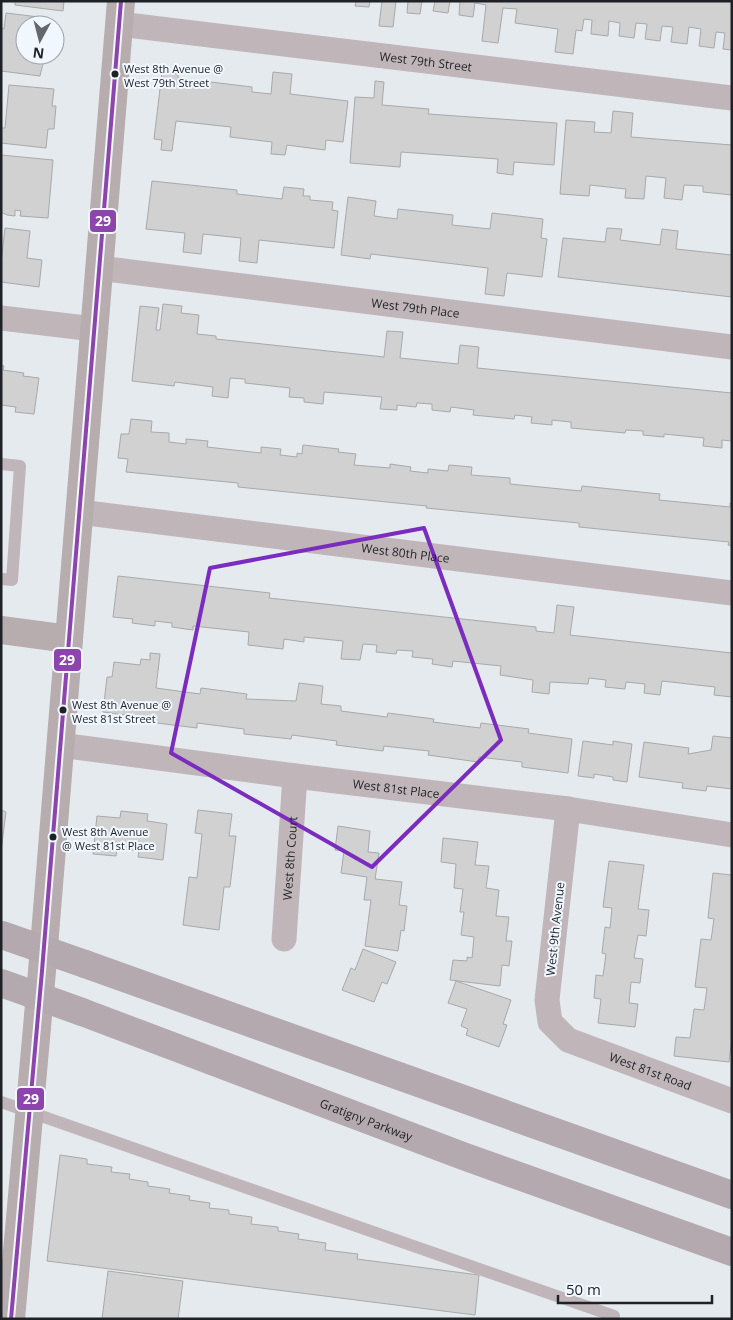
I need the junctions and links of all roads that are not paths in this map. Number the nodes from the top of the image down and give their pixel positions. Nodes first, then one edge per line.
1 (120, 13) edge
2 (732, 98) edge
3 (99, 268) junction
4 (1, 318) edge
5 (94, 329) junction
6 (732, 347) edge
7 (1, 464) edge
8 (79, 512) junction
9 (1, 579) edge
10 (732, 593) edge
11 (1, 630) edge
12 (69, 639) junction
13 (60, 745) junction
14 (295, 776) junction
15 (568, 810) junction
16 (732, 834) edge
17 (2, 934) edge
18 (284, 939) dead end
19 (1, 983) edge
20 (568, 1040) joint
21 (732, 1101) edge
22 (1, 1102) edge
23 (30, 1111) junction
24 (732, 1194) edge
25 (732, 1252) edge
26 (9, 1255) edge
27 (614, 1316) dead end
28 (11, 1319) edge

1 - 2 street, West 79th Street
1 - 3 street
3 - 5 street
3 - 6 street, West 79th Place
4 - 5 street
5 - 8 street
7 - 9 lane
8 - 10 street, West 80th Place
8 - 12 street
11 - 12 street
12 - 13 street
13 - 14 street, West 81st Place
13 - 23 street
14 - 15 street, West 81st Place
14 - 18 street, West 8th Court
15 - 16 street, West 81st Place
15 - 20 street, West 9th Avenue
17 - 24 highway, bridge
19 - 25 highway, Gratigny Parkway, bridge
20 - 21 street, West 81st Road
22 - 23 lane
23 - 26 street
23 - 27 lane
26 - 28 street

